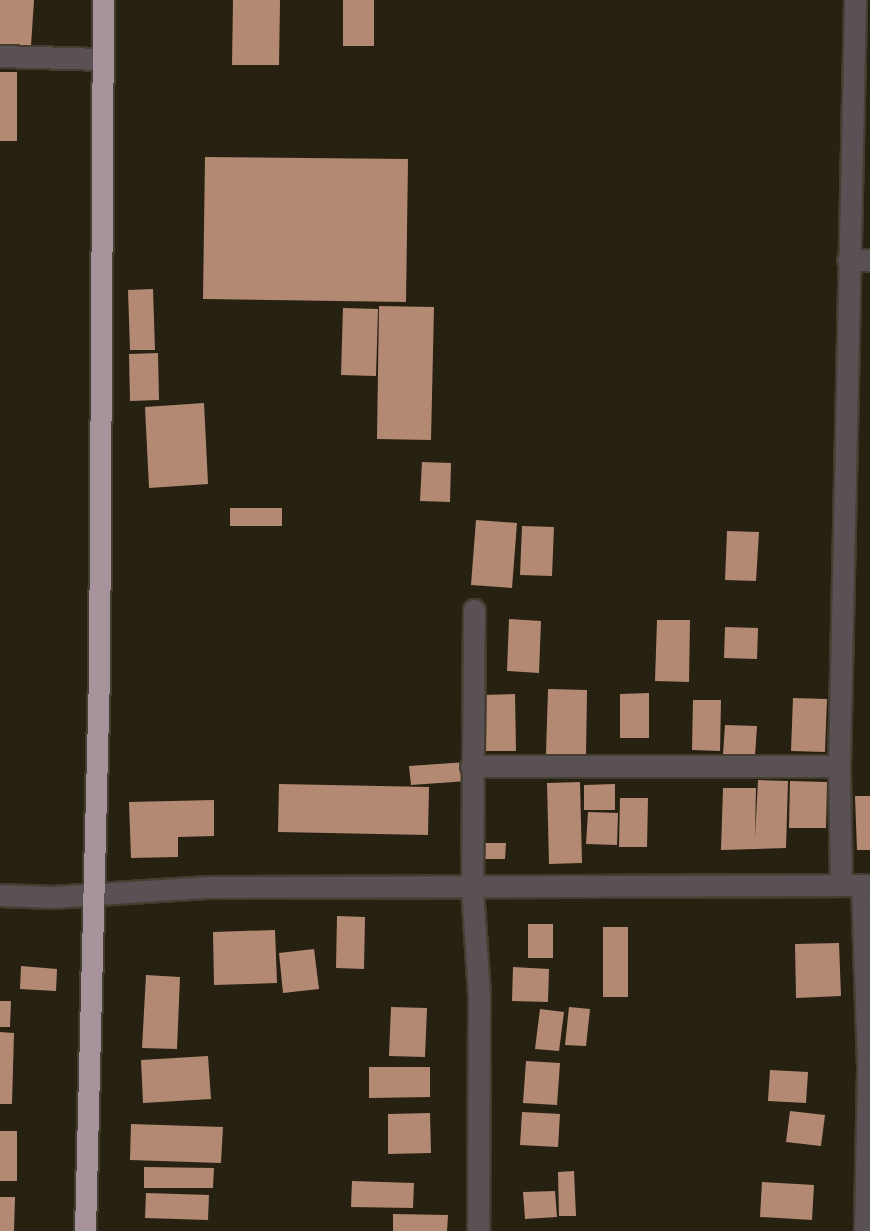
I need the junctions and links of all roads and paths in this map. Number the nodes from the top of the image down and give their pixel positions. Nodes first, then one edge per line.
1 (103, 0) edge
2 (855, 0) edge
3 (0, 56) edge
4 (101, 59) junction
5 (859, 260) edge
6 (474, 610) dead end
7 (471, 766) junction
8 (839, 766) junction
9 (858, 885) edge
10 (472, 887) junction
11 (95, 893) junction
12 (0, 895) edge
13 (85, 1231) edge
14 (478, 1231) edge
15 (865, 1231) edge

1 - 4 highway
2 - 5 street
3 - 4 street
4 - 11 highway
5 - 8 street
6 - 7 street
7 - 8 street
7 - 10 street
8 - 9 street
9 - 10 street
9 - 15 street
10 - 11 street
10 - 14 street
11 - 12 street
11 - 13 highway

